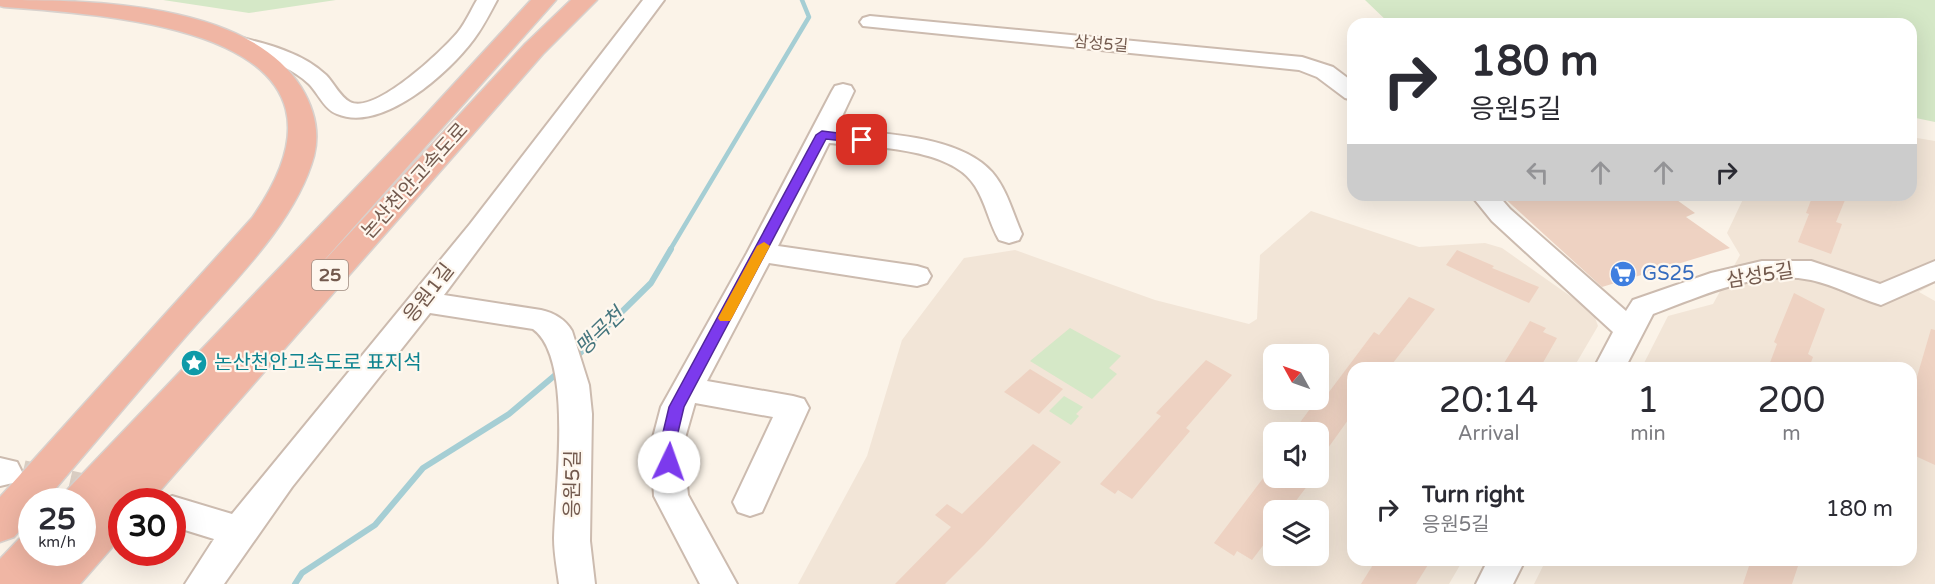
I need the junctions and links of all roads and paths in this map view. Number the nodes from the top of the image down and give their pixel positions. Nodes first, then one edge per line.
1 (4, 0) edge
2 (487, 0) edge
3 (520, 0) edge
4 (544, 0) edge
5 (570, 0) edge
6 (585, 0) edge
7 (654, 0) edge
8 (889, 0) edge
9 (238, 43) junction
10 (534, 49) junction
11 (1347, 88) edge
12 (843, 90) dead end
13 (429, 128) junction
14 (822, 135) junction
15 (1489, 201) edge
16 (1009, 234) dead end
17 (760, 253) junction
18 (1935, 270) edge
19 (917, 276) dead end
20 (423, 302) junction
21 (1629, 330) junction
22 (1612, 362) edge
23 (686, 389) junction
24 (94, 488) edge
25 (139, 488) edge
26 (750, 502) dead end
27 (186, 515) edge
28 (108, 522) edge
29 (0, 525) edge
30 (237, 531) junction
31 (96, 536) edge
32 (21, 566) edge
33 (69, 566) edge
34 (1504, 566) edge
35 (4, 584) edge
36 (53, 584) edge
37 (203, 584) edge
38 (578, 584) edge
39 (719, 584) edge
40 (1494, 584) edge

1 - 9 highway
2 - 9 street
3 - 13 highway
4 - 13 highway
5 - 10 highway
6 - 10 highway
7 - 20 street, 응원1길
8 - 11 street, 삼성5길
9 - 29 highway
10 - 25 highway, 논산천안고속도로 / 25
12 - 14 street
13 - 24 highway, 논산천안고속도로 / 25
14 - 16 street
14 - 17 street
15 - 21 street
17 - 19 street
17 - 23 street
18 - 21 street, 삼성5길
20 - 30 street, 응원1길
20 - 38 street, 응원5길
21 - 22 street, 삼성5길
23 - 26 street
23 - 39 street
27 - 30 street
28 - 31 highway
30 - 37 street, 응원1길
32 - 35 highway
33 - 36 highway
34 - 40 street

